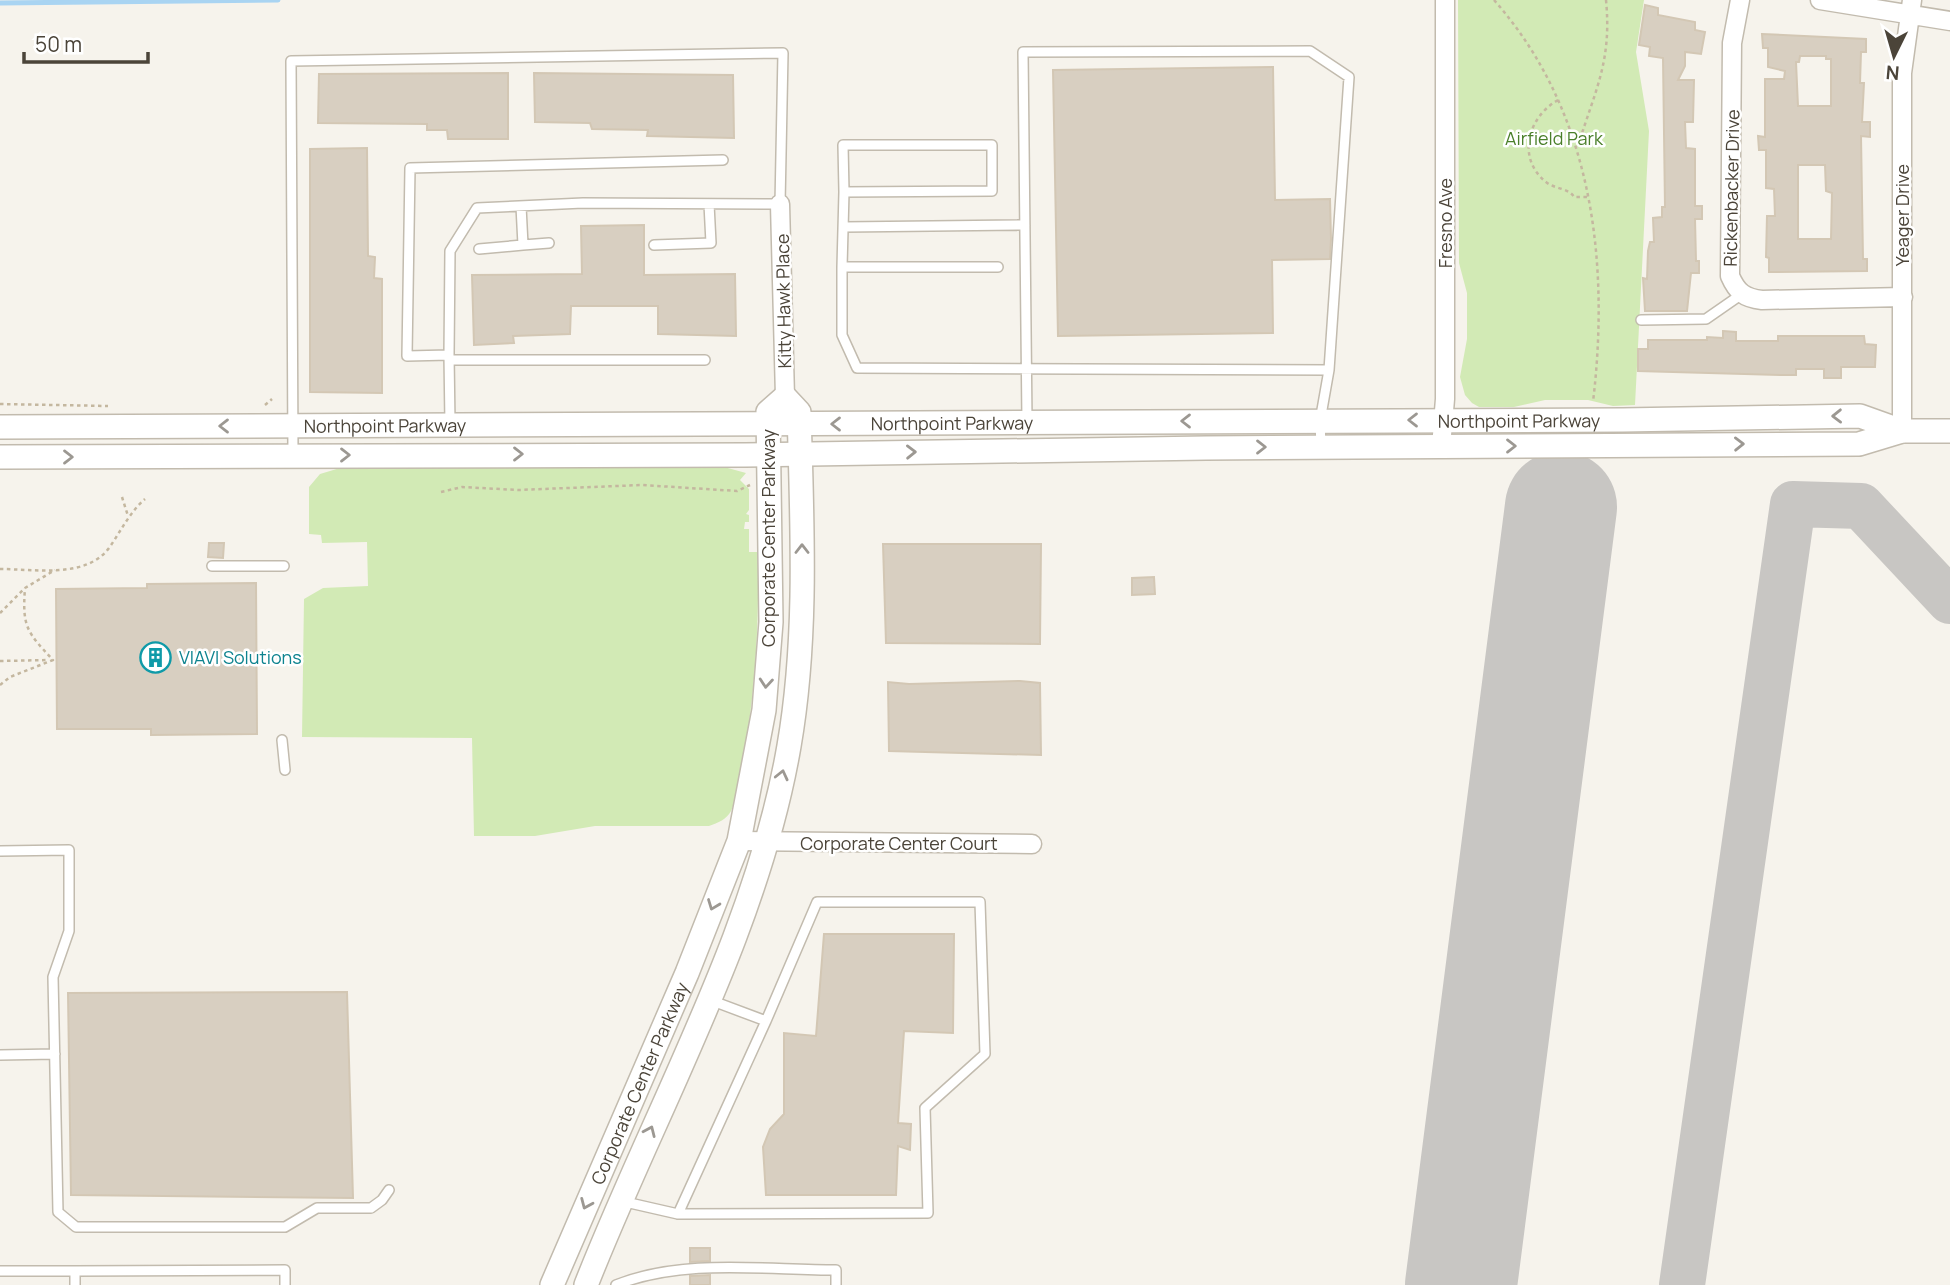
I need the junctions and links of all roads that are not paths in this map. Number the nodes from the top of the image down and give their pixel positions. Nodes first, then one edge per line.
1 (1445, 0) edge
2 (1740, 0) edge
3 (1820, 0) edge
4 (1911, 7) edge
5 (1950, 21) edge
6 (723, 160) dead end
7 (844, 192) junction
8 (709, 204) junction
9 (780, 204) junction
10 (521, 206) junction
11 (1025, 225) junction
12 (845, 227) junction
13 (549, 243) dead end
14 (523, 245) junction
15 (654, 245) dead end
16 (479, 249) dead end
17 (842, 267) junction
18 (998, 267) dead end
19 (1742, 294) junction
20 (1903, 297) junction
21 (1641, 320) dead end
22 (449, 358) junction
23 (705, 360) dead end
24 (1027, 370) junction
25 (1329, 370) junction
26 (785, 397) junction
27 (1445, 420) junction
28 (1320, 421) junction
29 (1027, 422) junction
30 (450, 424) junction
31 (768, 424) junction
32 (800, 424) junction
33 (293, 425) junction
34 (0, 427) edge
35 (1950, 430) edge
36 (1902, 431) junction
37 (1441, 446) junction
38 (1321, 447) junction
39 (769, 454) junction
40 (801, 454) junction
41 (293, 455) junction
42 (0, 457) edge
43 (212, 566) dead end
44 (284, 566) dead end
45 (282, 740) dead end
46 (285, 770) dead end
47 (739, 841) junction
48 (767, 842) junction
49 (1032, 844) dead end
50 (0, 850) edge
51 (708, 999) junction
52 (766, 1021) junction
53 (55, 1054) junction
54 (0, 1055) edge
55 (389, 1190) dead end
56 (619, 1201) junction
57 (678, 1214) junction
58 (0, 1271) edge
59 (75, 1272) junction
60 (75, 1285) edge
61 (285, 1285) edge
62 (552, 1285) edge
63 (586, 1285) edge
64 (616, 1285) edge
65 (836, 1285) edge

1 - 27 street, Fresno Ave
2 - 19 street, Rickenbacker Drive
3 - 4 street
4 - 5 street
4 - 20 street, Yeager Drive
6 - 22 lane
7 - 7 lane
7 - 12 lane
8 - 9 lane
8 - 10 lane
8 - 15 lane
9 - 26 street, Kitty Hawk Place
9 - 33 lane
10 - 14 lane
10 - 22 lane
11 - 12 lane
11 - 24 lane
11 - 25 lane
12 - 17 lane
13 - 14 lane
14 - 16 lane
17 - 18 lane
17 - 24 lane
19 - 20 street
19 - 21 lane
20 - 36 street, Yeager Drive
22 - 23 lane
22 - 30 lane
24 - 25 lane
24 - 29 lane
25 - 28 lane
26 - 31 street, Corporate Center Parkway
26 - 32 street, Corporate Center Parkway
27 -> 28 street, Northpoint Parkway
36 -> 27 street, Northpoint Parkway
27 - 37 street, Fresno Ave
28 -> 29 street, Northpoint Parkway
28 - 38 lane
29 -> 32 street, Northpoint Parkway
30 - 31 street, Northpoint Parkway
30 - 33 street, Northpoint Parkway
31 - 32 street, Northpoint Parkway
31 - 39 street, Corporate Center Parkway
32 - 40 street, Corporate Center Parkway
33 -> 34 street, Northpoint Parkway
33 - 41 lane
35 - 36 street, Northpoint Parkway
37 -> 36 street, Northpoint Parkway
37 - 38 street, Northpoint Parkway
40 -> 38 street, Northpoint Parkway
39 - 40 street, Northpoint Parkway
41 -> 39 street, Northpoint Parkway
39 -> 47 street, Corporate Center Parkway
48 -> 40 street, Corporate Center Parkway
42 -> 41 street, Northpoint Parkway
43 - 44 lane
45 - 46 lane
47 - 48 street, Corporate Center Court
47 -> 62 street, Corporate Center Parkway
48 - 49 street, Corporate Center Court
48 - 51 street, Corporate Center Parkway
50 - 53 lane
51 - 52 lane
56 -> 51 street, Corporate Center Parkway
52 - 57 lane
52 - 57 lane
53 - 54 lane
53 - 55 lane
56 - 57 lane
56 - 63 street, Corporate Center Parkway
58 - 59 lane
59 - 60 lane
59 - 61 lane
64 - 65 lane

